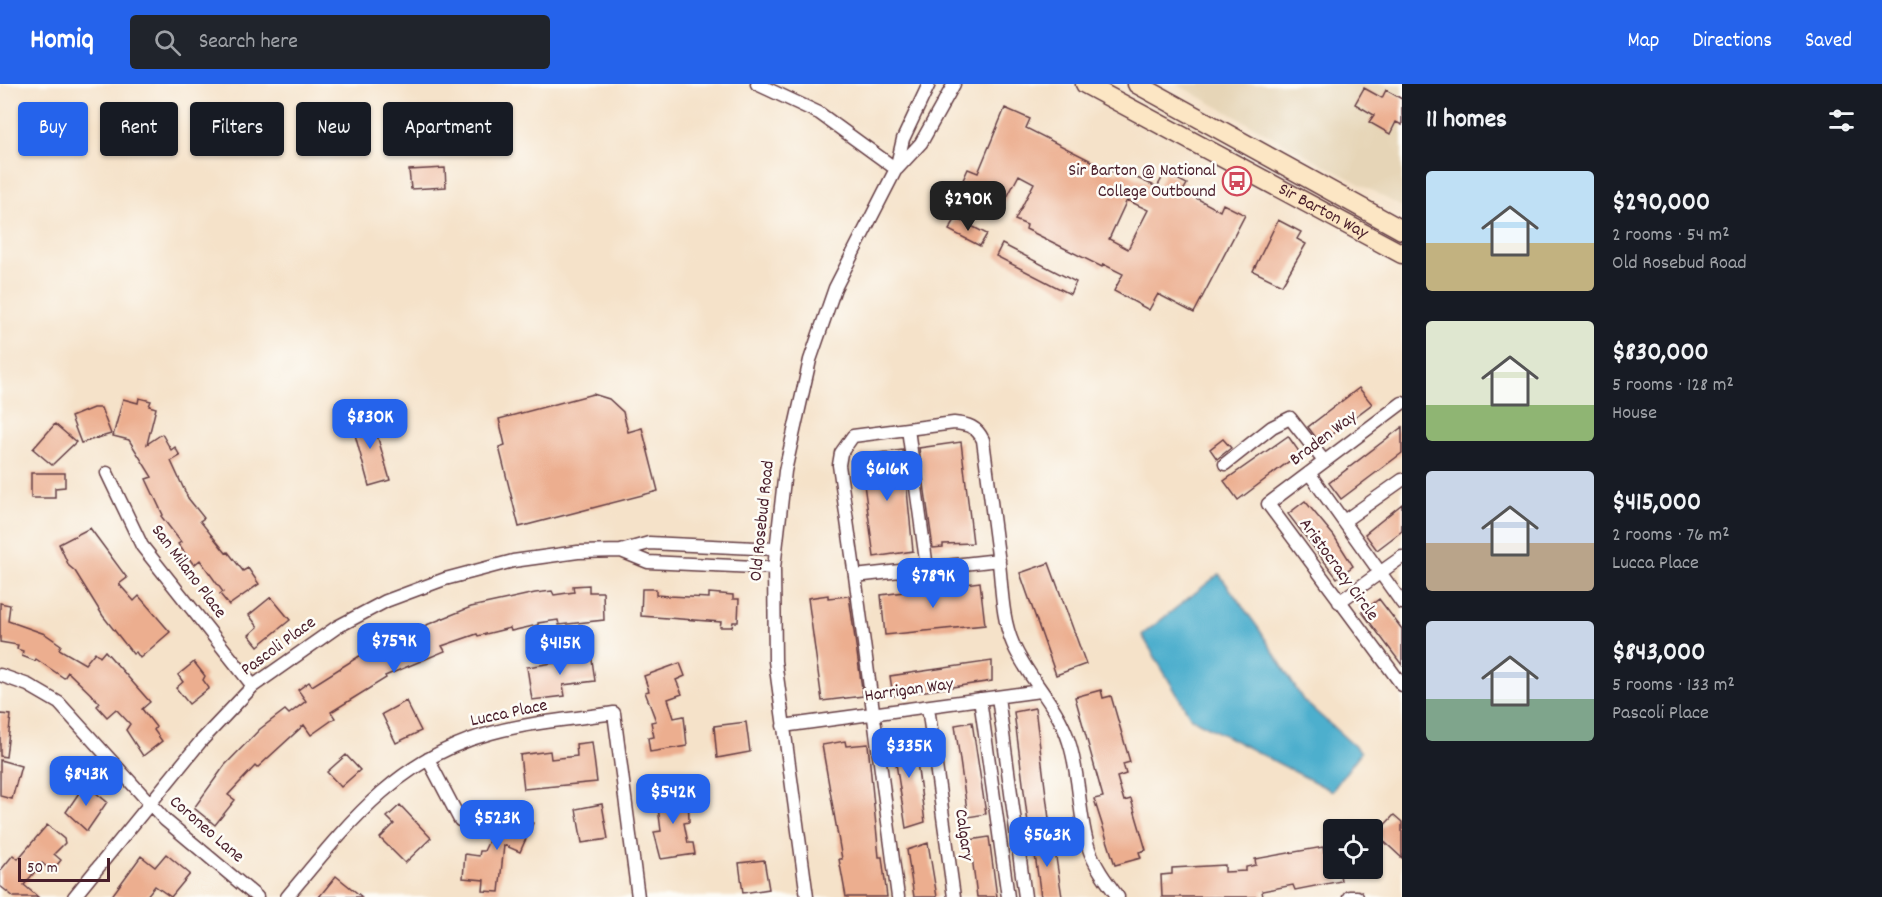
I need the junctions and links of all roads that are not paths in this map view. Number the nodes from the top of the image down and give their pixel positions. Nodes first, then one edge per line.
1 (757, 84) edge
2 (929, 84) edge
3 (954, 84) edge
4 (1085, 84) edge
5 (1137, 84) edge
6 (896, 170) junction
7 (1402, 230) edge
8 (1400, 250) edge
9 (1402, 403) edge
10 (908, 429) junction
11 (1324, 461) junction
12 (1225, 464) dead end
13 (107, 472) dead end
14 (1309, 473) junction
15 (1402, 480) edge
16 (1268, 504) joint
17 (1344, 521) junction
18 (776, 549) junction
19 (621, 551) junction
20 (1402, 557) edge
21 (999, 560) junction
22 (774, 568) junction
23 (927, 568) junction
24 (1381, 573) junction
25 (855, 576) junction
26 (1339, 602) junction
27 (1402, 603) edge
28 (0, 675) edge
29 (1402, 685) edge
30 (253, 686) junction
31 (1040, 691) junction
32 (998, 697) junction
33 (980, 699) junction
34 (928, 707) junction
35 (874, 714) junction
36 (783, 726) junction
37 (428, 759) junction
38 (150, 805) junction
39 (460, 820) dead end
40 (74, 897) edge
41 (257, 897) edge
42 (287, 897) edge
43 (638, 897) edge
44 (807, 897) edge
45 (898, 897) edge
46 (954, 897) edge
47 (1008, 897) edge
48 (1025, 897) edge
49 (1118, 897) edge
50 (1349, 897) edge
51 (1357, 897) edge

1 - 6 street
2 - 6 street, Old Rosebud Road
3 - 6 street, Old Rosebud Road
4 - 8 main road, Sir Barton Way
5 - 7 main road, Sir Barton Way
6 - 18 street, Old Rosebud Road
9 - 11 street, Braden Way
10 - 21 street
10 - 23 street
10 - 25 street
11 - 12 street
11 - 14 street, Braden Way
13 - 30 street, San Milano Place
14 - 16 street, Braden Way
14 - 17 street
15 - 17 street
16 - 26 street, Aristocracy Circle
17 - 24 street
18 - 19 street, Pascoli Place
18 - 22 street, Old Rosebud Road
19 - 22 street, Pascoli Place
19 - 30 street, Pascoli Place
20 - 24 street
21 - 23 street
21 - 31 street
22 - 36 street, Old Rosebud Road
23 - 25 street
24 - 26 street
24 - 27 street
25 - 35 street
26 - 29 street, Aristocracy Circle
28 - 38 street, Coroneo Lane
30 - 38 street, Pascoli Place
31 - 32 street, Harrigan Way
31 - 49 street
32 - 33 street, Harrigan Way
32 - 48 street
33 - 34 street, Harrigan Way
33 - 47 street
34 - 35 street, Harrigan Way
34 - 46 street, Calgary
35 - 36 street, Harrigan Way
35 - 45 street
36 - 44 street, Old Rosebud Road
37 - 39 street
37 - 42 street, Lucca Place
37 - 43 street, Lucca Place
38 - 40 street, Pascoli Place
38 - 41 street, Coroneo Lane
50 - 51 street

